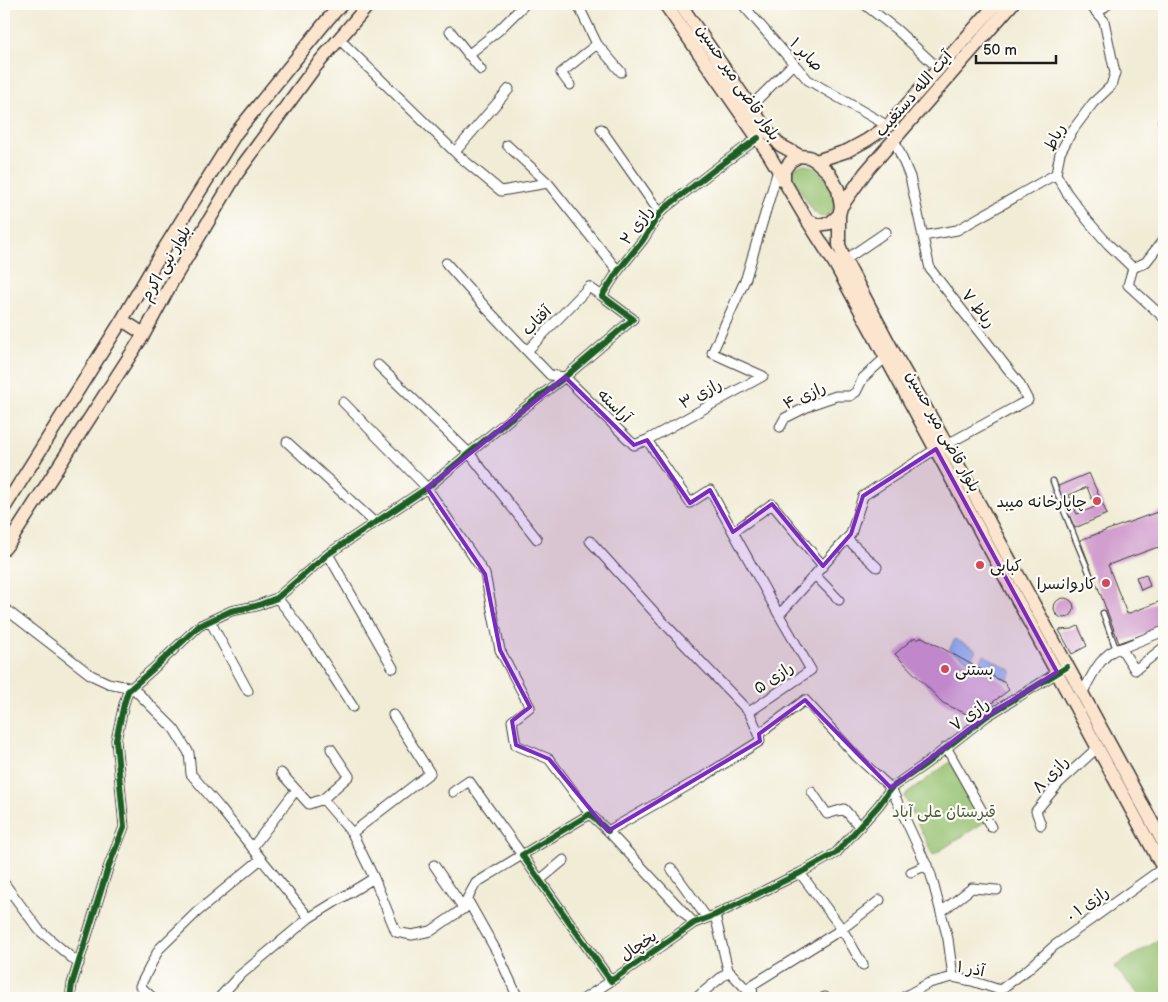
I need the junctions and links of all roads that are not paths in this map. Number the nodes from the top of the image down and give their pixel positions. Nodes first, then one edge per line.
1 (342, 4) edge
2 (369, 4) edge
3 (525, 4) edge
4 (576, 4) edge
5 (666, 4) edge
6 (680, 4) edge
7 (742, 4) edge
8 (864, 4) edge
9 (996, 4) edge
10 (1012, 4) edge
11 (1089, 4) edge
12 (1108, 4) edge
13 (1098, 13) junction
14 (450, 30) dead end
15 (339, 39) junction
16 (596, 44) junction
17 (468, 54) junction
18 (794, 64) junction
19 (939, 69) junction
20 (481, 70) dead end
21 (621, 72) dead end
22 (570, 85) dead end
23 (509, 89) dead end
24 (750, 107) junction
25 (888, 126) junction
26 (601, 130) dead end
27 (758, 138) junction
28 (894, 139) junction
29 (507, 145) dead end
30 (455, 152) junction
31 (800, 156) junction
32 (816, 161) junction
33 (1056, 174) junction
34 (781, 175) junction
35 (548, 183) junction
36 (840, 211) junction
37 (660, 213) junction
38 (807, 220) junction
39 (886, 232) dead end
40 (923, 236) junction
41 (1164, 239) edge
42 (845, 260) junction
43 (446, 264) dead end
44 (1133, 268) junction
45 (618, 271) junction
46 (602, 296) junction
47 (1164, 318) edge
48 (122, 320) junction
49 (144, 334) junction
50 (527, 351) junction
51 (886, 357) junction
52 (378, 366) dead end
53 (565, 377) junction
54 (343, 402) dead end
55 (780, 427) dead end
56 (647, 440) junction
57 (287, 442) dead end
58 (941, 447) junction
59 (469, 453) junction
60 (1053, 481) dead end
61 (427, 488) junction
62 (4, 508) edge
63 (374, 522) junction
64 (733, 532) junction
65 (536, 539) dead end
66 (847, 539) junction
67 (590, 541) dead end
68 (4, 549) edge
69 (328, 554) junction
70 (823, 566) junction
71 (877, 567) dead end
72 (815, 576) junction
73 (1090, 577) dead end
74 (277, 598) junction
75 (839, 600) dead end
76 (4, 608) edge
77 (1103, 613) dead end
78 (779, 615) junction
79 (210, 621) junction
80 (1164, 631) edge
81 (1164, 647) edge
82 (1118, 648) junction
83 (393, 668) dead end
84 (1062, 670) junction
85 (132, 688) junction
86 (248, 691) dead end
87 (1082, 694) junction
88 (353, 707) dead end
89 (749, 712) junction
90 (393, 715) dead end
91 (760, 734) junction
92 (946, 748) junction
93 (1098, 748) junction
94 (331, 749) dead end
95 (281, 773) dead end
96 (891, 788) junction
97 (296, 790) junction
98 (453, 792) dead end
99 (812, 792) dead end
100 (323, 799) junction
101 (590, 814) junction
102 (1042, 825) dead end
103 (860, 827) junction
104 (991, 827) dead end
105 (608, 831) junction
106 (352, 833) junction
107 (1164, 844) edge
108 (252, 848) junction
109 (522, 855) junction
110 (261, 859) junction
111 (564, 860) dead end
112 (434, 865) dead end
113 (927, 865) junction
114 (671, 868) dead end
115 (1164, 869) edge
116 (911, 872) dead end
117 (800, 873) junction
118 (374, 878) junction
119 (540, 880) junction
120 (4, 883) edge
121 (997, 890) dead end
122 (880, 900) dead end
123 (467, 906) junction
124 (941, 912) junction
125 (711, 917) junction
126 (309, 918) junction
127 (694, 923) junction
128 (842, 929) junction
129 (79, 964) junction
130 (863, 965) dead end
131 (1031, 966) joint
132 (729, 970) junction
133 (953, 978) junction
134 (611, 981) junction
135 (752, 996) edge
136 (70, 998) edge
137 (153, 998) edge
138 (219, 998) edge
139 (518, 998) edge
140 (584, 998) edge
141 (696, 998) edge
142 (902, 998) edge

1 - 48 main road, بلوار نبی اکرم
2 - 15 main road, بلوار نبی اکرم
3 - 17 street
4 - 16 street
5 - 27 main road, بلوار قاضی میر حسین
6 - 24 main road, بلوار قاضی میر حسین
7 - 18 street, صابر ۱
8 - 19 street
9 - 19 main road, آیت الله دستغیب
10 - 28 main road, آیت الله دستغیب
11 - 13 street, رباط
12 - 13 street
13 - 33 street, رباط
14 - 17 street
15 - 30 street
15 - 49 main road, بلوار نبی اکرم
16 - 21 street
16 - 22 street
17 - 20 street
18 - 24 street
18 - 25 street, صابر ۱
19 - 25 main road, آیت الله دستغیب
23 - 30 street
24 - 31 main road, بلوار قاضی میر حسین
25 - 32 main road, آیت الله دستغیب
26 - 37 street
27 - 34 main road, بلوار قاضی میر حسین
27 - 37 street, رازی ۲
28 - 36 main road, آیت الله دستغیب
28 - 40 street, رباط ۷
29 - 35 street
30 - 35 street
31 - 32 main road
31 - 34 main road
32 - 36 main road
33 - 40 street
33 - 44 street, رباط
34 - 38 main road
34 - 56 street, رازی ۳
35 - 45 street
36 - 38 main road
36 - 42 main road, بلوار قاضی میر حسین
37 - 45 street, رازی ۲
38 - 51 main road, بلوار قاضی میر حسین
39 - 42 street
40 - 58 street, رباط ۷
41 - 44 street
42 - 58 main road, بلوار قاضی میر حسین
43 - 50 street
44 - 47 street
45 - 46 street, رازی ۲
46 - 50 street, آفتاب
46 - 53 street
48 - 49 main road
48 - 62 main road, بلوار نبی اکرم
49 - 68 main road, بلوار نبی اکرم
50 - 53 street, آفتاب
51 - 55 street, رازی ۴
51 - 58 main road, بلوار قاضی میر حسین
52 - 59 street
53 - 56 street, آراسته
53 - 59 street
54 - 61 street
56 - 64 street
57 - 63 street
58 - 66 street
58 - 84 main road, بلوار قاضی میر حسین
59 - 61 street
59 - 65 street
60 - 73 lane
61 - 63 street
61 - 101 street
63 - 69 street
64 - 70 street
64 - 78 street
66 - 70 street
66 - 71 street
67 - 89 street
69 - 74 street
69 - 83 street
70 - 72 street
72 - 75 street
72 - 78 street
74 - 79 street
74 - 88 street
76 - 85 street
77 - 82 lane
78 - 89 street, رازی ۵
79 - 85 street
79 - 86 street
80 - 82 street
81 - 82 street
82 - 87 street
84 - 87 main road, بلوار قاضی میر حسین
84 - 92 street, رازی ۷
84 - 93 main road, بلوار قاضی میر حسین
85 - 108 street
85 - 129 street
87 - 107 main road, بلوار قاضی میر حسین
89 - 91 street, رازی ۵
90 - 106 street
91 - 96 street
91 - 105 street
92 - 96 street, رازی ۷
92 - 104 street
93 - 102 street, رازی ۸
93 - 115 main road, بلوار قاضی میر حسین
94 - 100 street
95 - 97 street
96 - 103 street, یخچال
96 - 113 street
97 - 100 street
97 - 108 street
98 - 109 street, یخچال
99 - 103 street
100 - 106 street
101 - 105 street
101 - 109 street
103 - 117 street, یخچال
105 - 127 street
106 - 118 street
108 - 110 street
109 - 119 street, یخچال
109 - 123 street
110 - 126 street
110 - 137 street
111 - 119 street
112 - 123 street
113 - 116 street
113 - 124 street
114 - 125 street
115 - 131 street, رازی ۱ ۰
117 - 125 street, یخچال
117 - 128 street
118 - 123 street
118 - 126 street
119 - 134 street, یخچال
120 - 129 street
121 - 124 street
122 - 128 street
123 - 139 street
124 - 133 street
125 - 127 street, یخچال
125 - 132 street
126 - 138 street
127 - 134 street, یخچال
128 - 130 street
128 - 135 street
129 - 136 street
131 - 133 street, آذر ۱
132 - 135 street
132 - 141 street
133 - 142 street, آذر ۱
134 - 140 street, یخچال

